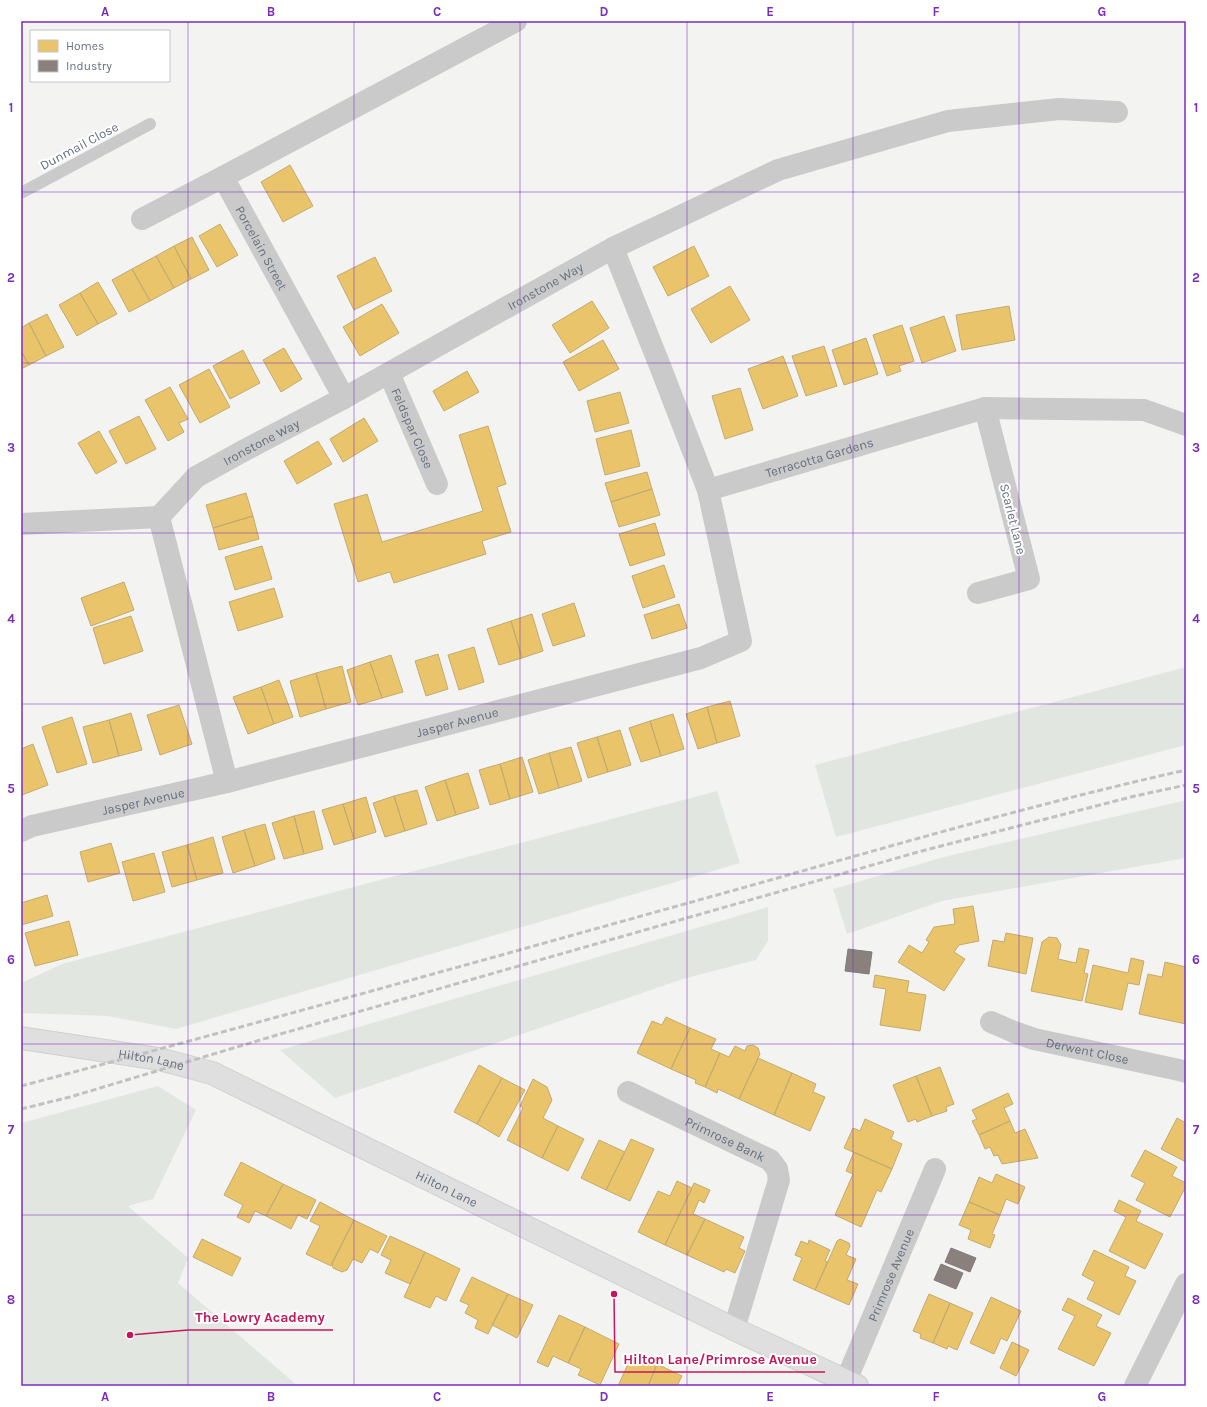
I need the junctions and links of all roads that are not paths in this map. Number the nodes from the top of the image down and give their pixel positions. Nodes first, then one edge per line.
1 (516, 21) edge
2 (1117, 112) dead end
3 (150, 124) dead end
4 (223, 177) junction
5 (21, 193) edge
6 (142, 220) dead end
7 (612, 248) junction
8 (389, 373) junction
9 (344, 398) junction
10 (986, 408) junction
11 (1186, 425) edge
12 (437, 484) dead end
13 (708, 490) junction
14 (159, 517) junction
15 (21, 524) edge
16 (978, 593) dead end
17 (227, 782) junction
18 (21, 831) edge
19 (991, 1022) dead end
20 (21, 1038) edge
21 (1186, 1072) edge
22 (628, 1092) dead end
23 (935, 1169) dead end
24 (1186, 1284) edge
25 (734, 1329) junction
26 (851, 1383) edge
27 (1135, 1386) edge

1 - 4 street
2 - 7 street, Ironstone Way
3 - 5 lane, Dunmail Close
4 - 6 street
4 - 9 street, Porcelain Street
7 - 8 street, Ironstone Way
7 - 13 street
8 - 9 street, Ironstone Way
8 - 12 street, Feldspar Close
9 - 14 street, Ironstone Way
10 - 11 street, Terracotta Gardens
10 - 13 street, Terracotta Gardens
10 - 16 street, Scarlet Lane
13 - 17 street, Jasper Avenue
14 - 15 street
14 - 17 street
17 - 18 street, Jasper Avenue
19 - 21 street, Derwent Close
20 - 25 street, Hilton Lane
22 - 25 street, Primrose Bank
23 - 26 street, Primrose Avenue
24 - 27 street
25 - 26 street, Hilton Lane

